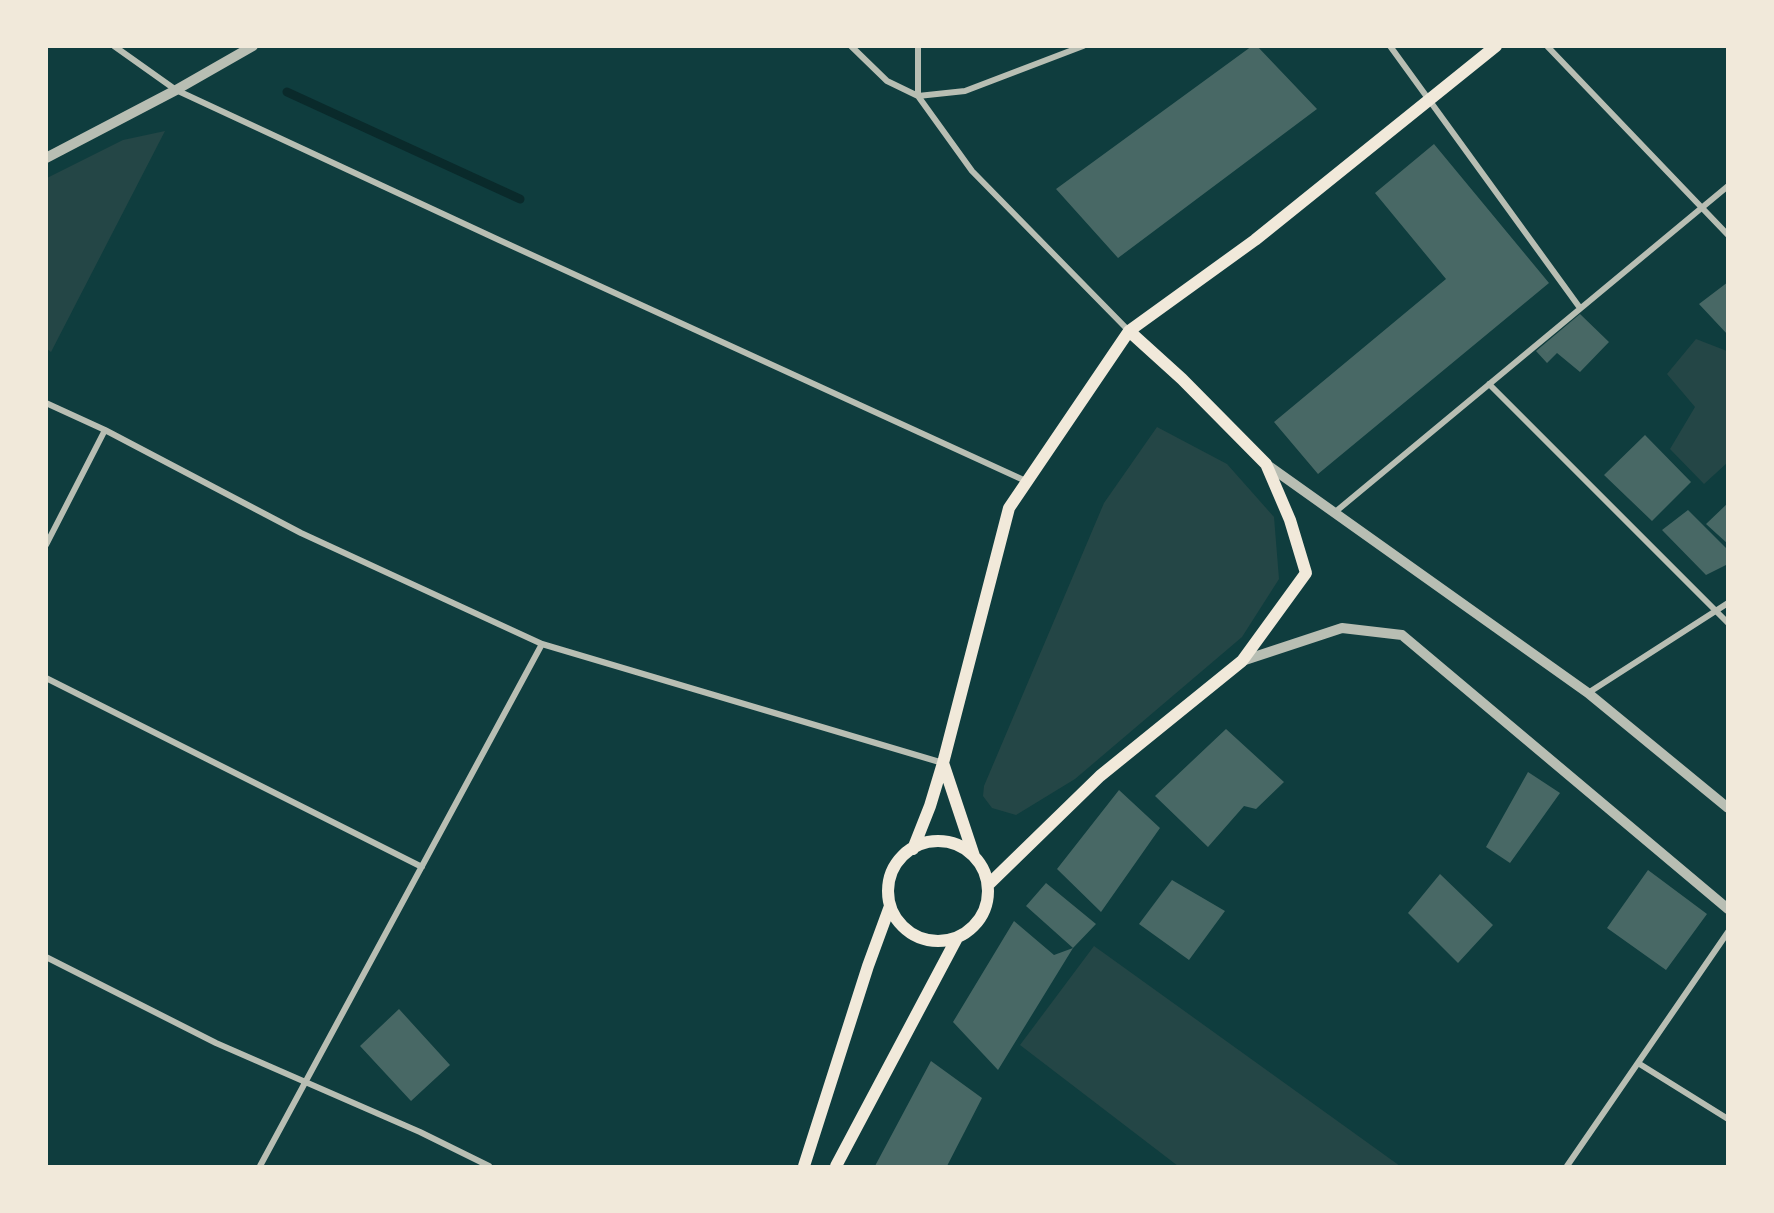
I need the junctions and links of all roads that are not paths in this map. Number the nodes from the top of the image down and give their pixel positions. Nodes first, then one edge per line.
1 (114, 46) edge
2 (254, 46) edge
3 (851, 46) edge
4 (918, 46) edge
5 (1083, 46) edge
6 (1390, 46) edge
7 (1496, 46) edge
8 (1547, 46) edge
9 (176, 90) junction
10 (918, 96) junction
11 (1429, 100) junction
12 (46, 158) edge
13 (1728, 186) edge
14 (1700, 208) junction
15 (1728, 235) edge
16 (1580, 308) junction
17 (1129, 331) junction
18 (1489, 384) junction
19 (46, 403) edge
20 (105, 430) junction
21 (1266, 464) junction
22 (1028, 482) junction
23 (1334, 513) junction
24 (46, 545) edge
25 (1728, 603) edge
26 (1715, 611) junction
27 (1728, 623) edge
28 (542, 644) junction
29 (1242, 661) junction
30 (46, 678) edge
31 (1588, 693) junction
32 (943, 763) junction
33 (1728, 808) edge
34 (913, 849) junction
35 (974, 856) junction
36 (422, 867) junction
37 (988, 885) junction
38 (890, 906) junction
39 (1728, 909) edge
40 (1728, 932) edge
41 (957, 938) junction
42 (46, 957) edge
43 (1638, 1063) junction
44 (304, 1081) junction
45 (1728, 1119) edge
46 (260, 1167) edge
47 (489, 1167) edge
48 (804, 1167) edge
49 (836, 1167) edge
50 (1567, 1167) edge

1 - 9 street
2 - 9 street
3 - 10 street
4 - 10 street
5 - 10 street
6 - 11 street
7 - 11 main road
8 - 14 street
9 - 12 street
9 - 22 street
10 - 17 street
11 - 16 street
11 - 17 main road
13 - 14 street
14 - 15 street
14 - 16 street
16 - 18 street
17 - 21 main road
17 - 22 main road
18 - 23 street
18 - 26 street
19 - 20 street
20 - 24 street
20 - 28 street
21 - 23 street
21 - 29 main road
22 - 32 main road
23 - 31 street
25 - 26 street
26 - 27 street
26 - 31 street
28 - 32 street
28 - 36 street
29 - 37 main road
29 - 39 street
30 - 36 street
31 - 33 street
32 - 34 main road
32 - 35 main road
34 - 35 main road
34 - 38 main road
35 - 37 main road
36 - 44 street
37 - 41 main road
38 - 41 main road
38 - 48 main road
40 - 43 street
41 - 49 main road
42 - 44 street
43 - 45 street
43 - 50 street
44 - 46 street
44 - 47 street

